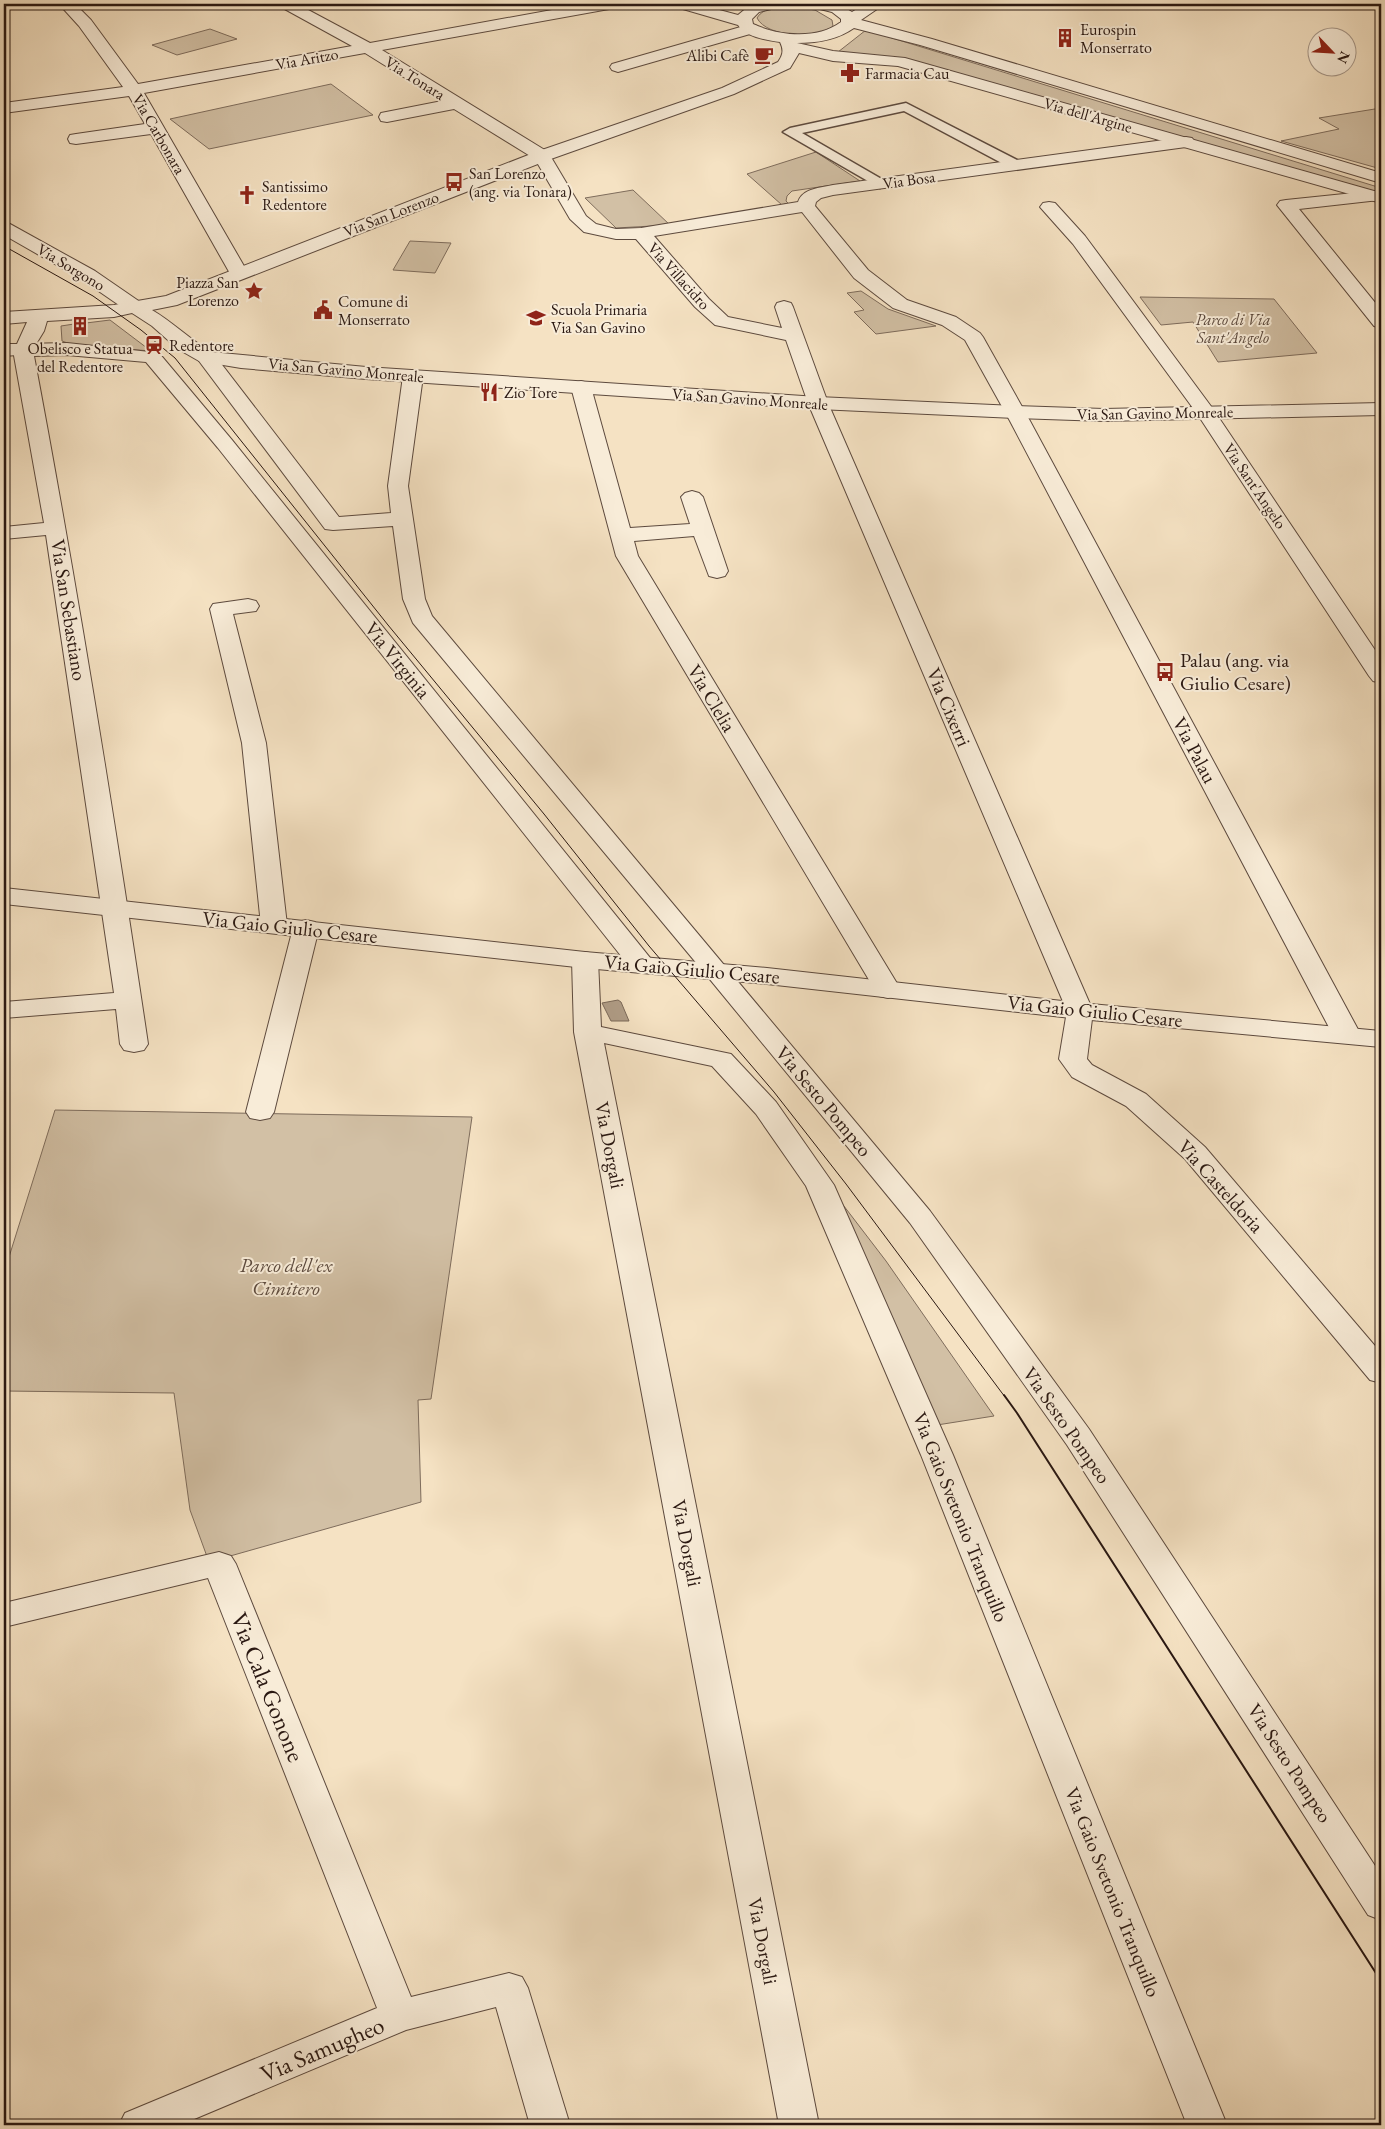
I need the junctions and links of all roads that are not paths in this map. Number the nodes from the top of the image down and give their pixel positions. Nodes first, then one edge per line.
1 (67, 4) edge
2 (609, 4) edge
3 (681, 4) edge
4 (769, 4) edge
5 (774, 4) edge
6 (817, 4) edge
7 (875, 4) edge
8 (319, 5) edge
9 (290, 6) edge
10 (850, 21) junction
11 (747, 25) junction
12 (788, 42) junction
13 (368, 48) junction
14 (618, 67) dead end
15 (134, 90) junction
16 (457, 103) junction
17 (4, 108) edge
18 (387, 117) dead end
19 (155, 128) junction
20 (76, 139) dead end
21 (1186, 142) junction
22 (542, 156) junction
23 (1016, 165) junction
24 (1381, 178) edge
25 (880, 184) junction
26 (1377, 197) edge
27 (806, 206) junction
28 (1049, 207) dead end
29 (4, 228) edge
30 (641, 233) junction
31 (238, 273) junction
32 (784, 307) dead end
33 (136, 308) junction
34 (39, 316) junction
35 (4, 318) edge
36 (1381, 322) edge
37 (794, 336) junction
38 (13, 350) edge
39 (206, 356) junction
40 (413, 376) junction
41 (582, 387) junction
42 (818, 404) junction
43 (1381, 408) edge
44 (1015, 412) junction
45 (1206, 413) junction
46 (692, 497) dead end
47 (403, 519) junction
48 (56, 528) junction
49 (703, 529) junction
50 (4, 534) edge
51 (622, 535) junction
52 (717, 571) dead end
53 (248, 606) dead end
54 (1381, 676) edge
55 (4, 896) edge
56 (115, 907) junction
57 (274, 924) junction
58 (306, 928) junction
59 (585, 960) junction
60 (642, 965) junction
61 (717, 971) junction
62 (888, 990) junction
63 (128, 1000) junction
64 (4, 1010) edge
65 (1080, 1011) junction
66 (588, 1032) junction
67 (1347, 1035) junction
68 (1381, 1039) edge
69 (134, 1044) dead end
70 (260, 1112) dead end
71 (1381, 1374) edge
72 (4, 1615) edge
73 (1381, 1905) edge
74 (399, 2016) junction
75 (139, 2125) edge
76 (550, 2125) edge
77 (799, 2125) edge
78 (1206, 2125) edge

1 - 15 street, Via Carbonara
2 - 13 street, Via Aritzo
3 - 11 street
4 - 5 street
4 - 11 street
6 - 10 street, Via dell'Argine
7 - 10 street
8 - 9 street
9 - 13 street, Via Tonara
10 - 12 street
10 - 24 street, Via dell'Argine
11 - 12 street
11 - 14 street
12 - 21 street, Via dell'Argine
12 - 22 street, Via San Lorenzo
13 - 15 street, Via Aritzo
13 - 16 street, Via Tonara
15 - 17 street, Via Aritzo
15 - 19 street, Via Carbonara
16 - 18 street
16 - 22 street, Via Tonara
19 - 20 street
19 - 31 street, Via Carbonara
21 - 23 street, Via Bosa
21 - 26 street, Via dell'Argine
22 - 30 street, Via Villacidro
22 - 31 street, Via San Lorenzo
23 - 25 street, Via Bosa
23 - 25 lane
25 - 27 street, Via Bosa
26 - 36 street
27 - 30 street, Via Bosa
27 - 44 street, Via Palau
28 - 45 street, Via Sant'Angelo
29 - 33 street, Via Sorgono
30 - 37 street, Via Villacidro
31 - 33 street, Via San Lorenzo
32 - 37 street
33 - 34 street, Via San Lorenzo
33 - 39 street, Via San Gavino Monreale
34 - 35 street, Via San Lorenzo
34 - 38 street
37 - 42 street
38 - 48 street, Via San Sebastiano
38 - 60 street, Via Virginia
39 - 40 street, Via San Gavino Monreale
39 - 47 street
40 - 41 street, Via San Gavino Monreale
40 - 47 street
41 - 42 street, Via San Gavino Monreale
41 - 51 street, Via Clelia
42 - 44 street, Via San Gavino Monreale
42 - 65 street, Via Cixerri
43 - 45 street, Via San Gavino Monreale
44 - 45 street, Via San Gavino Monreale
44 - 67 street, Via Palau
45 - 54 street, Via Sant'Angelo
46 - 49 street
47 - 61 street
48 - 50 street
48 - 56 street, Via San Sebastiano
49 - 51 street
49 - 52 street
51 - 62 street, Via Clelia
53 - 57 street
55 - 56 street, Via Gaio Giulio Cesare
56 - 57 street, Via Gaio Giulio Cesare
56 - 63 street, Via San Sebastiano
57 - 58 street, Via Gaio Giulio Cesare
58 - 59 street, Via Gaio Giulio Cesare
58 - 70 street
59 - 60 street, Via Gaio Giulio Cesare
59 - 66 street, Via Dorgali
60 - 61 street, Via Gaio Giulio Cesare
61 - 62 street, Via Gaio Giulio Cesare
61 - 73 street, Via Sesto Pompeo
62 - 65 street, Via Gaio Giulio Cesare
63 - 64 street
63 - 69 street, Via San Sebastiano
65 - 67 street, Via Gaio Giulio Cesare
65 - 71 street, Via Casteldoria
66 - 77 street, Via Dorgali
66 - 78 street, Via Gaio Svetonio Tranquillo
67 - 68 street, Via Gaio Giulio Cesare
72 - 74 street, Via Cala Gonone
74 - 75 street, Via Samugheo
74 - 76 street, Via Samugheo

